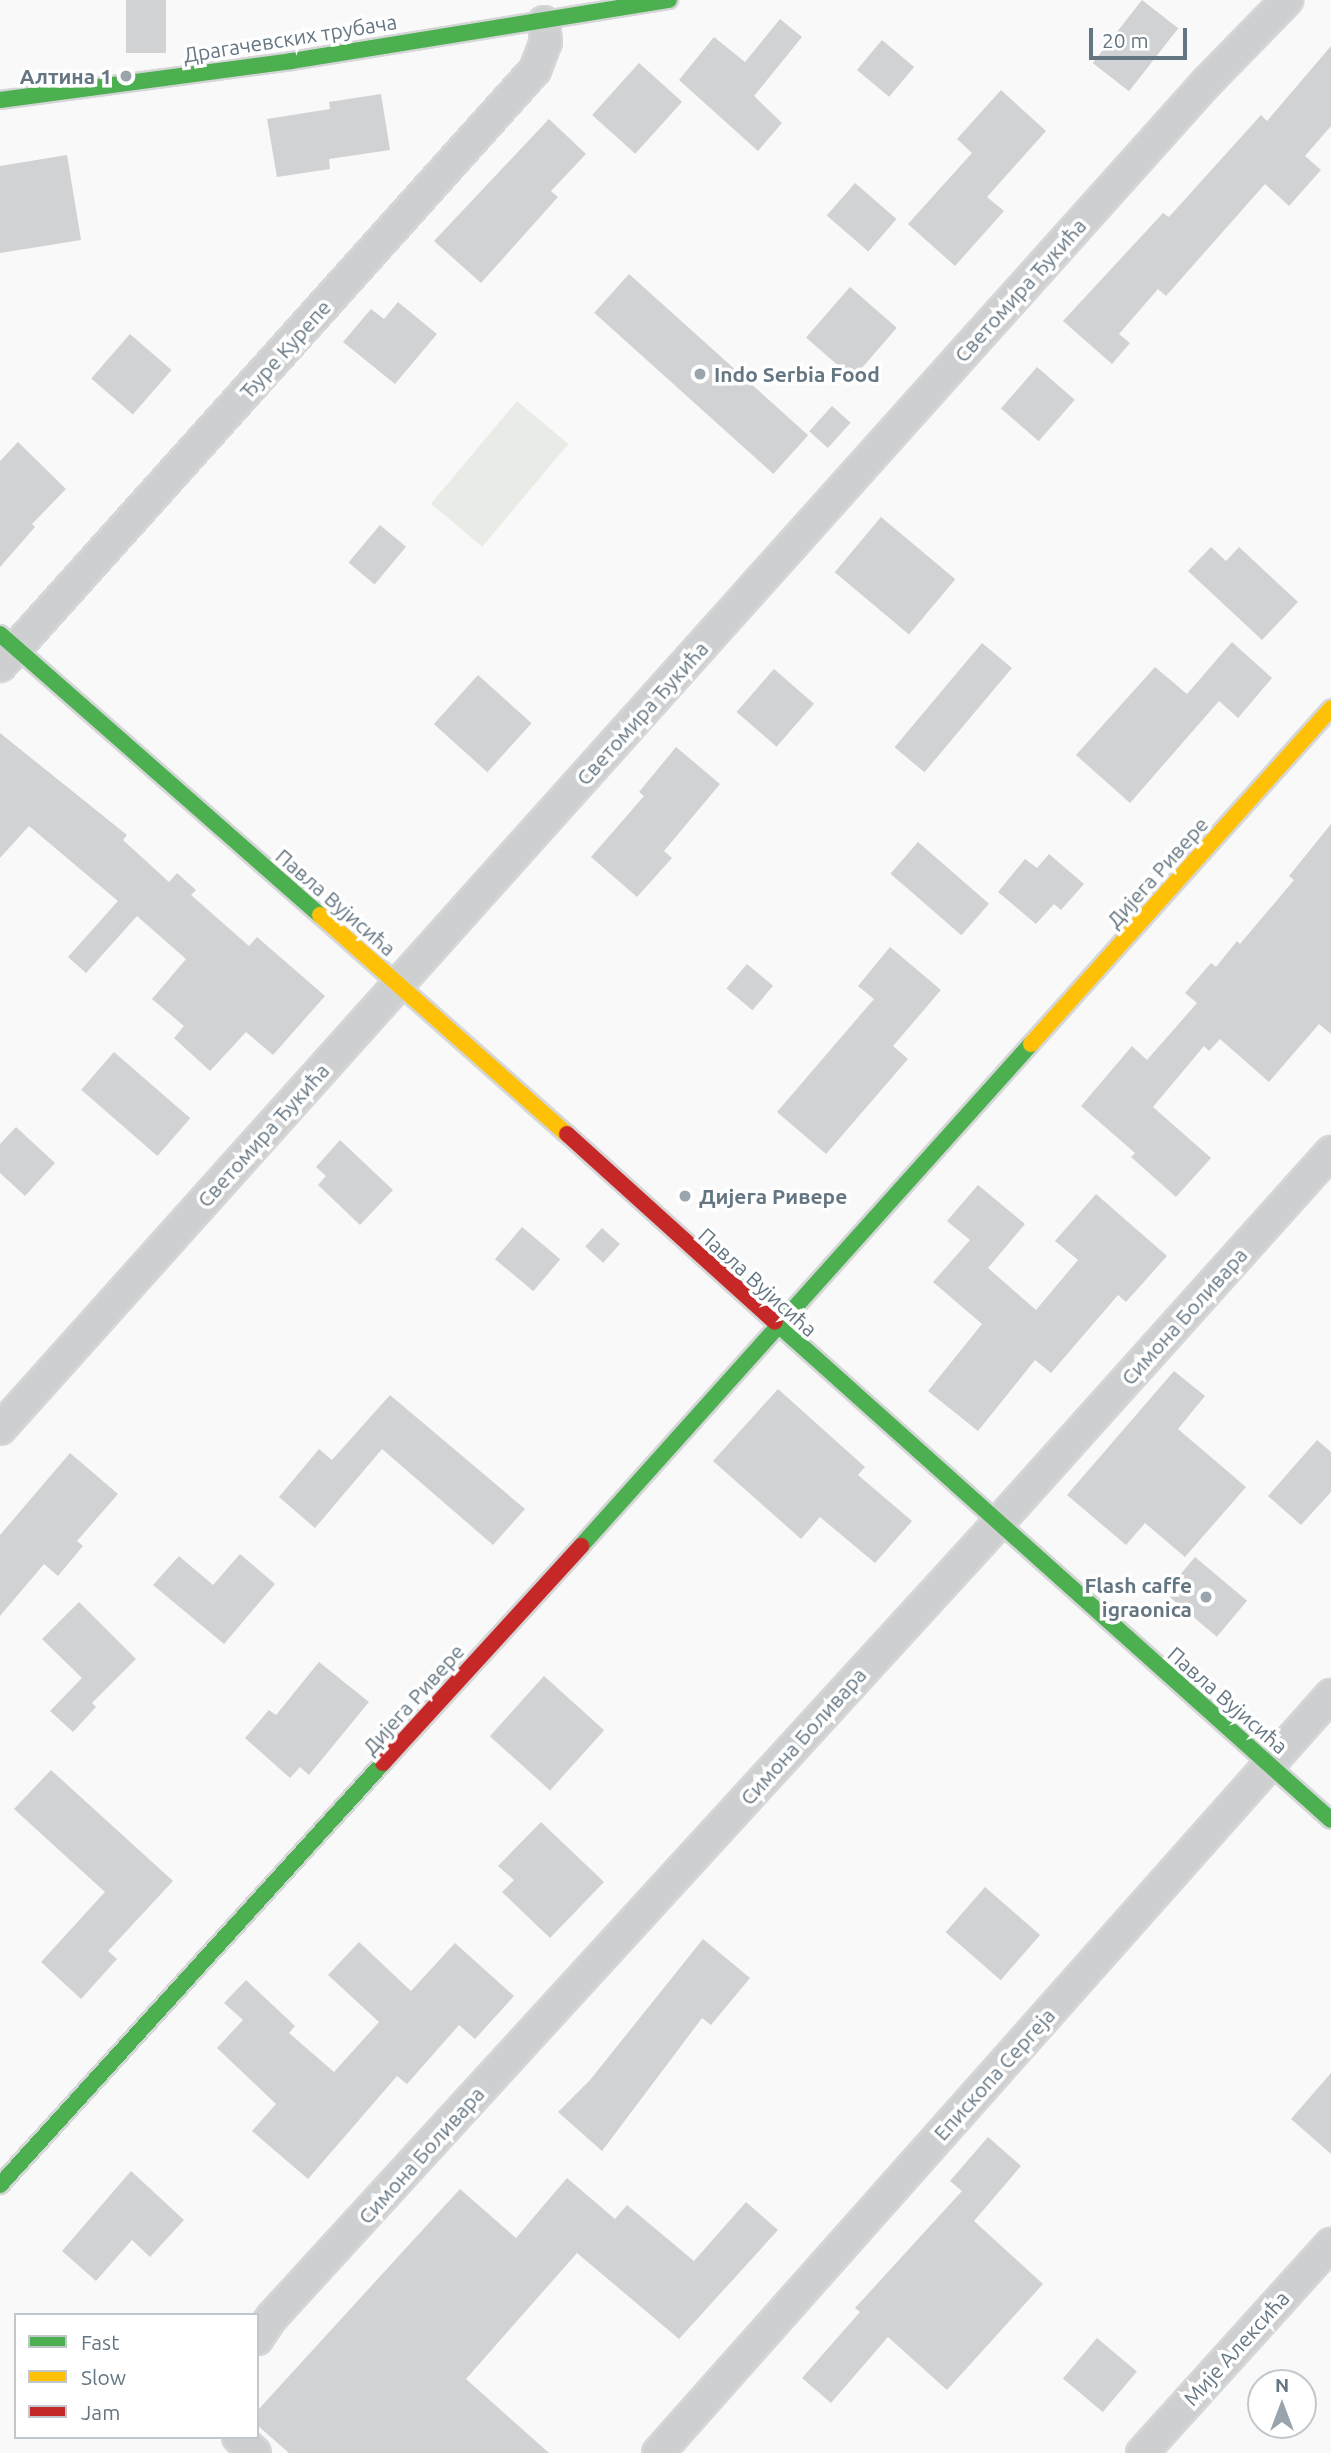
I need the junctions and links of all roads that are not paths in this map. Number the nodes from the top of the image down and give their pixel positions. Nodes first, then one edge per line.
1 (669, 0) edge
2 (1287, 0) edge
3 (544, 22) junction
4 (0, 100) edge
5 (5, 649) edge
6 (1331, 708) edge
7 (400, 986) junction
8 (1331, 1152) edge
9 (777, 1328) junction
10 (0, 1429) edge
11 (997, 1524) junction
12 (1331, 1695) edge
13 (1269, 1765) junction
14 (1331, 1820) edge
15 (0, 2185) edge
16 (1331, 2244) edge
17 (265, 2328) edge
18 (241, 2439) edge
19 (254, 2453) edge
20 (658, 2453) edge
21 (1142, 2453) edge

1 - 3 street, Драгачевских трубача
2 - 7 street, Светомира Ђукића
3 - 4 street, Драгачевских трубача
3 - 5 street, Ђуре Курепе
5 - 7 street, Павла Вујисића
6 - 9 street, Дијега Ривере
7 - 9 street, Павла Вујисића
7 - 10 street, Светомира Ђукића
8 - 11 street, Симона Боливара
9 - 11 street, Павла Вујисића
9 - 15 street, Дијега Ривере
11 - 13 street, Павла Вујисића
11 - 17 street, Симона Боливара
12 - 13 street, Епископа Сергеја
13 - 14 street, Павла Вујисића
13 - 20 street, Епископа Сергеја
16 - 21 street, Мије Алексића
18 - 19 street

